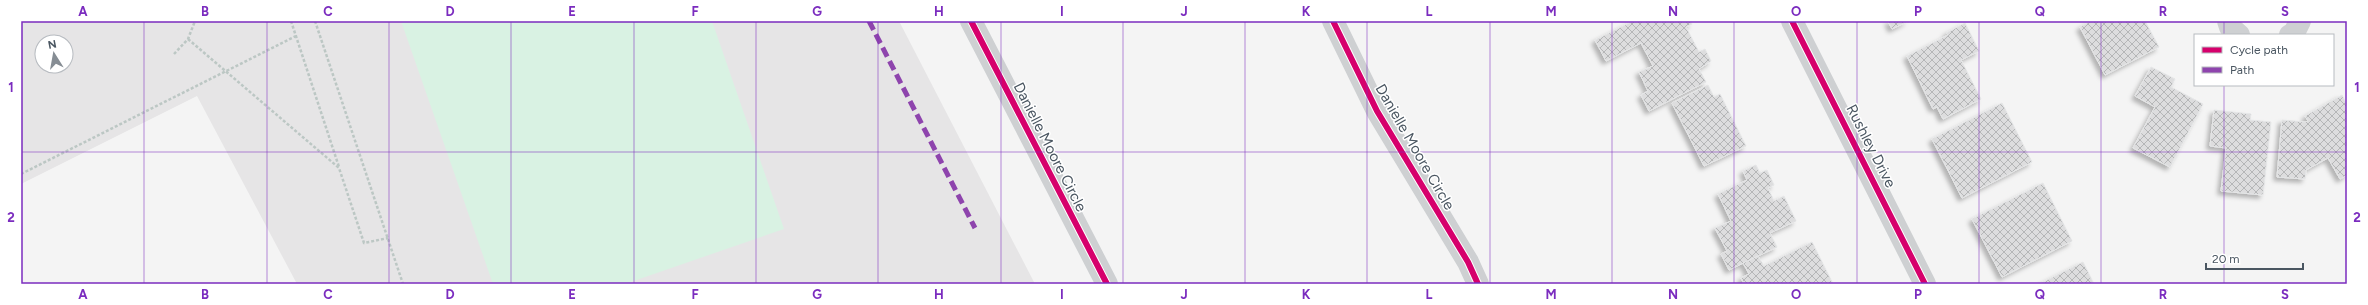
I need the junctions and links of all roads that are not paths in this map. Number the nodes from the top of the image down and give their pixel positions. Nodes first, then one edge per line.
1 (971, 21) edge
2 (1333, 21) edge
3 (1792, 21) edge
4 (2228, 21) edge
5 (2300, 21) edge
6 (2238, 34) edge
7 (2292, 34) edge
8 (1107, 284) edge
9 (1478, 284) edge
10 (1926, 284) edge

1 - 8 street, Danielle Moore Circle
2 - 9 street, Danielle Moore Circle
3 - 10 street, Rushley Drive
4 - 6 street
5 - 7 street

